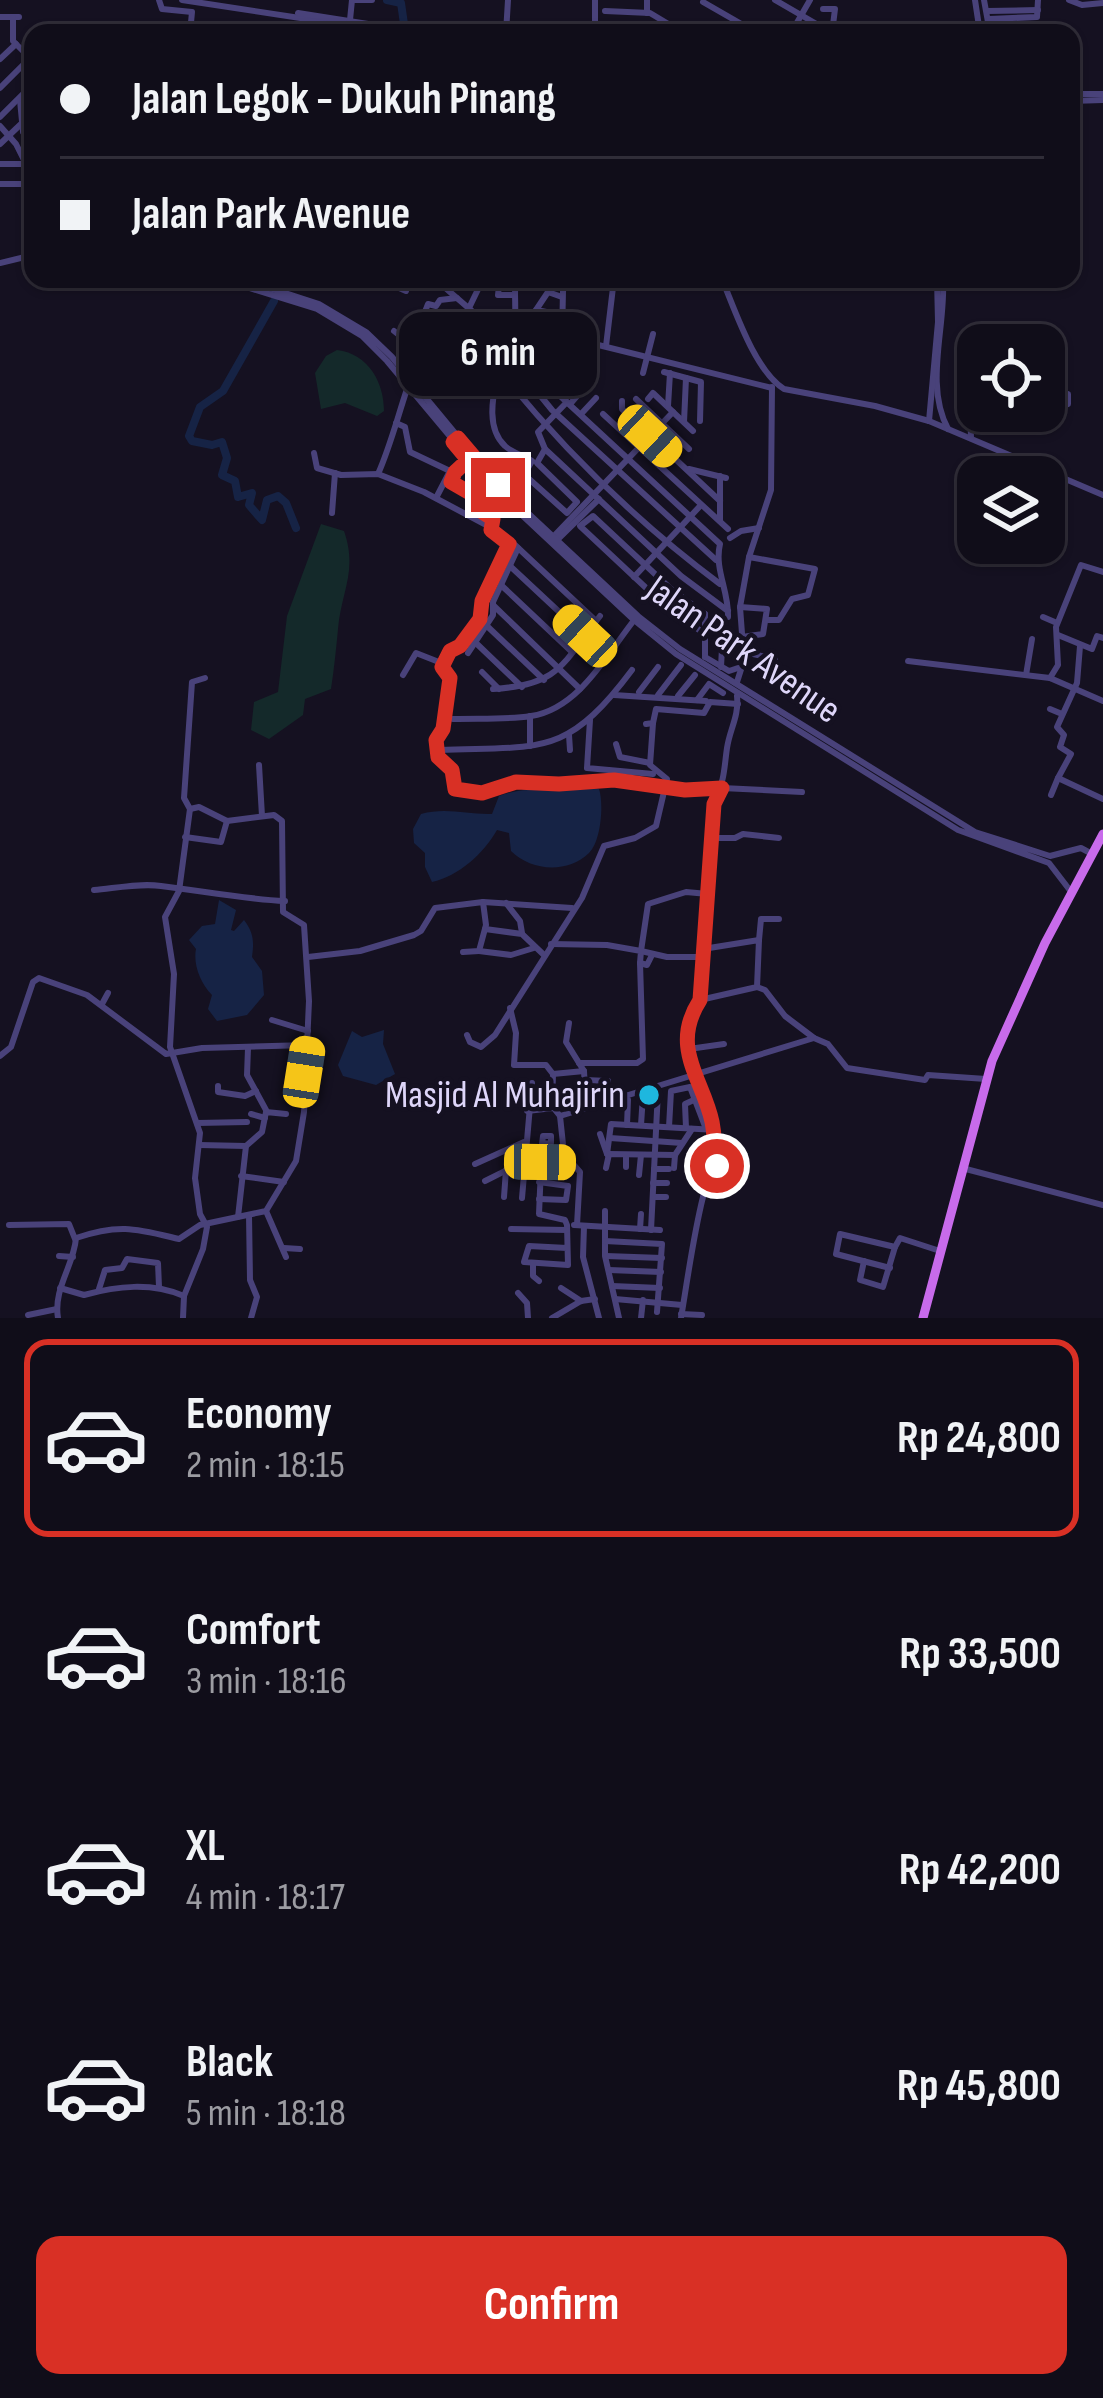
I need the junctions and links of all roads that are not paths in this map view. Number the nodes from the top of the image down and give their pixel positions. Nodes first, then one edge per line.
1 (159, 0) edge
2 (182, 0) edge
3 (372, 0) edge
4 (605, 0) edge
5 (618, 0) edge
6 (632, 0) edge
7 (647, 0) edge
8 (775, 0) edge
9 (809, 0) edge
10 (975, 0) edge
11 (984, 0) edge
12 (1038, 0) edge
13 (1069, 0) edge
14 (192, 2) edge
15 (704, 2) edge
16 (1103, 3) edge
17 (283, 11) dead end
18 (605, 11) junction
19 (192, 12) junction
20 (618, 12) junction
21 (632, 12) junction
22 (647, 13) junction
23 (988, 15) junction
24 (0, 16) edge
25 (304, 16) junction
26 (802, 16) junction
27 (978, 17) junction
28 (16, 18) junction
29 (191, 24) edge
30 (340, 24) edge
31 (348, 24) edge
32 (604, 24) edge
33 (668, 24) edge
34 (742, 24) edge
35 (797, 24) edge
36 (816, 24) edge
37 (833, 24) edge
38 (979, 24) edge
39 (989, 24) edge
40 (0, 31) edge
41 (16, 44) junction
42 (24, 52) edge
43 (0, 59) edge
44 (24, 67) edge
45 (0, 88) edge
46 (24, 93) edge
47 (20, 97) junction
48 (0, 121) edge
49 (9, 135) junction
50 (0, 144) edge
51 (24, 157) edge
52 (259, 288) edge
53 (278, 288) edge
54 (445, 288) edge
55 (479, 288) edge
56 (498, 288) edge
57 (516, 288) edge
58 (564, 288) edge
59 (613, 288) edge
60 (726, 288) edge
61 (940, 288) edge
62 (941, 288) edge
63 (513, 296) junction
64 (562, 297) junction
65 (457, 298) junction
66 (469, 309) junction
67 (536, 310) junction
68 (562, 314) junction
69 (351, 325) junction
70 (420, 325) junction
71 (502, 328) junction
72 (512, 328) junction
73 (394, 331) dead end
74 (530, 332) junction
75 (653, 334) dead end
76 (562, 336) junction
77 (416, 337) junction
78 (497, 344) junction
79 (534, 346) dead end
80 (606, 346) junction
81 (520, 353) dead end
82 (648, 356) junction
83 (538, 367) junction
84 (408, 372) dead end
85 (559, 374) dead end
86 (644, 374) dead end
87 (524, 376) junction
88 (686, 378) junction
89 (568, 383) dead end
90 (772, 385) junction
91 (584, 388) dead end
92 (407, 389) dead end
93 (559, 394) junction
94 (596, 398) dead end
95 (648, 398) dead end
96 (636, 399) dead end
97 (622, 401) dead end
98 (568, 403) junction
99 (670, 410) junction
100 (556, 414) junction
101 (580, 415) junction
102 (700, 421) dead end
103 (928, 421) junction
104 (684, 422) junction
105 (396, 423) junction
106 (662, 424) junction
107 (544, 425) junction
108 (592, 425) junction
109 (949, 428) junction
110 (693, 431) dead end
111 (970, 432) edge
112 (650, 436) junction
113 (970, 438) junction
114 (456, 440) junction
115 (639, 448) junction
116 (545, 449) junction
117 (689, 449) dead end
118 (314, 453) dead end
119 (628, 459) junction
120 (468, 460) junction
121 (685, 469) junction
122 (617, 471) junction
123 (334, 473) junction
124 (378, 474) junction
125 (450, 481) junction
126 (606, 483) junction
127 (1103, 494) edge
128 (597, 497) junction
129 (436, 498) junction
130 (720, 501) junction
131 (701, 505) junction
132 (332, 514) dead end
133 (690, 517) junction
134 (531, 520) junction
135 (720, 522) junction
136 (490, 527) junction
137 (759, 528) junction
138 (679, 529) junction
139 (555, 538) junction
140 (668, 541) junction
141 (657, 553) junction
142 (749, 557) junction
143 (716, 561) junction
144 (645, 565) junction
145 (510, 566) junction
146 (1103, 572) edge
147 (634, 577) junction
148 (501, 585) junction
149 (723, 586) junction
150 (715, 601) junction
151 (493, 605) junction
152 (740, 607) junction
153 (705, 614) junction
154 (1043, 617) dead end
155 (636, 618) junction
156 (767, 620) junction
157 (1057, 623) junction
158 (487, 626) junction
159 (706, 635) junction
160 (1058, 635) junction
161 (585, 636) junction
162 (742, 638) junction
163 (1103, 638) edge
164 (1032, 639) dead end
165 (476, 644) junction
166 (1079, 646) junction
167 (722, 648) dead end
168 (742, 651) junction
169 (572, 652) junction
170 (678, 652) junction
171 (468, 653) dead end
172 (488, 656) junction
173 (776, 659) dead end
174 (704, 660) junction
175 (908, 661) dead end
176 (444, 664) junction
177 (681, 665) dead end
178 (658, 667) dead end
179 (721, 667) junction
180 (560, 668) junction
181 (632, 670) dead end
182 (403, 675) dead end
183 (695, 675) dead end
184 (1026, 675) junction
185 (205, 678) dead end
186 (1049, 678) junction
187 (544, 680) junction
188 (737, 682) dead end
189 (522, 687) junction
190 (581, 688) junction
191 (1073, 689) junction
192 (723, 693) dead end
193 (637, 694) junction
194 (613, 695) junction
195 (658, 695) junction
196 (677, 697) junction
197 (1103, 701) edge
198 (1050, 709) dead end
199 (1062, 714) junction
200 (528, 717) junction
201 (453, 719) dead end
202 (590, 720) junction
203 (529, 734) junction
204 (569, 735) junction
205 (616, 744) dead end
206 (440, 750) dead end
207 (570, 750) dead end
208 (650, 763) junction
209 (259, 765) dead end
210 (653, 773) dead end
211 (1058, 778) junction
212 (666, 788) junction
213 (722, 788) junction
214 (802, 792) dead end
215 (1051, 794) dead end
216 (1103, 799) edge
217 (190, 809) junction
218 (262, 816) junction
219 (227, 821) junction
220 (1103, 833) edge
221 (977, 836) junction
222 (185, 837) junction
223 (712, 838) junction
224 (779, 838) dead end
225 (1092, 854) junction
226 (1034, 855) junction
227 (1058, 857) junction
228 (1056, 868) junction
229 (94, 890) dead end
230 (179, 891) junction
231 (1072, 893) junction
232 (708, 894) junction
233 (504, 900) junction
234 (285, 901) junction
235 (483, 902) junction
236 (572, 908) junction
237 (779, 919) dead end
238 (485, 929) junction
239 (522, 934) junction
240 (759, 940) junction
241 (551, 944) junction
242 (536, 948) junction
243 (479, 951) junction
244 (641, 951) junction
245 (463, 952) dead end
246 (704, 953) junction
247 (652, 954) junction
248 (544, 955) junction
249 (308, 957) junction
250 (640, 963) junction
251 (758, 987) junction
252 (108, 993) dead end
253 (700, 1000) junction
254 (102, 1004) junction
255 (510, 1007) junction
256 (272, 1020) dead end
257 (568, 1024) dead end
258 (308, 1031) junction
259 (467, 1035) dead end
260 (814, 1038) junction
261 (724, 1044) dead end
262 (308, 1045) junction
263 (248, 1048) junction
264 (689, 1049) junction
265 (171, 1054) junction
266 (0, 1056) edge
267 (579, 1063) junction
268 (553, 1074) junction
269 (584, 1075) junction
270 (693, 1078) junction
271 (986, 1079) junction
272 (608, 1081) dead end
273 (532, 1083) dead end
274 (218, 1086) dead end
275 (670, 1087) junction
276 (256, 1091) junction
277 (696, 1099) junction
278 (628, 1100) dead end
279 (553, 1108) junction
280 (586, 1108) junction
281 (527, 1111) junction
282 (286, 1114) dead end
283 (265, 1115) junction
284 (560, 1116) junction
285 (197, 1124) junction
286 (627, 1125) junction
287 (641, 1125) junction
288 (656, 1126) junction
289 (669, 1127) junction
290 (689, 1128) junction
291 (706, 1129) junction
292 (716, 1130) junction
293 (600, 1134) dead end
294 (610, 1138) junction
295 (524, 1142) junction
296 (656, 1142) junction
297 (682, 1143) junction
298 (542, 1144) dead end
299 (199, 1145) junction
300 (246, 1146) junction
301 (609, 1154) junction
302 (626, 1155) junction
303 (640, 1155) junction
304 (654, 1155) junction
305 (675, 1155) junction
306 (523, 1162) junction
307 (540, 1162) junction
308 (565, 1163) junction
309 (688, 1166) dead end
310 (626, 1167) dead end
311 (710, 1167) junction
312 (606, 1168) dead end
313 (962, 1168) junction
314 (654, 1169) junction
315 (506, 1170) junction
316 (730, 1170) dead end
317 (639, 1174) dead end
318 (241, 1176) junction
319 (284, 1182) junction
320 (539, 1182) junction
321 (653, 1183) junction
322 (667, 1183) dead end
323 (504, 1197) dead end
324 (653, 1197) junction
325 (666, 1197) dead end
326 (521, 1198) dead end
327 (539, 1199) junction
328 (1103, 1205) edge
329 (266, 1211) junction
330 (624, 1211) dead end
331 (600, 1212) dead end
332 (641, 1214) dead end
333 (249, 1215) junction
334 (238, 1216) junction
335 (9, 1225) dead end
336 (207, 1226) junction
337 (581, 1226) junction
338 (600, 1226) junction
339 (567, 1227) junction
340 (623, 1227) junction
341 (512, 1229) dead end
342 (640, 1229) junction
343 (75, 1239) junction
344 (605, 1241) junction
345 (895, 1246) junction
346 (567, 1248) junction
347 (300, 1249) dead end
348 (940, 1251) junction
349 (59, 1256) dead end
350 (605, 1256) junction
351 (73, 1257) junction
352 (662, 1258) junction
353 (864, 1261) junction
354 (533, 1264) junction
355 (890, 1268) junction
356 (609, 1272) junction
357 (661, 1272) junction
358 (588, 1277) junction
359 (539, 1281) dead end
360 (612, 1286) junction
361 (159, 1287) junction
362 (61, 1288) junction
363 (561, 1288) dead end
364 (660, 1288) junction
365 (99, 1289) junction
366 (518, 1293) dead end
367 (184, 1296) junction
368 (595, 1299) junction
369 (615, 1299) junction
370 (643, 1300) junction
371 (658, 1300) junction
372 (581, 1301) junction
373 (657, 1312) dead end
374 (682, 1312) edge
375 (58, 1313) edge
376 (28, 1315) dead end
377 (702, 1315) dead end
378 (621, 1316) edge
379 (183, 1318) edge
380 (250, 1318) edge
381 (528, 1318) edge
382 (552, 1318) edge
383 (599, 1318) edge
384 (641, 1318) edge
385 (923, 1318) edge

1 - 19 street
2 - 14 street
3 - 31 street
4 - 18 street
5 - 20 street
6 - 21 street
7 - 22 street
8 - 26 street
9 - 26 street
9 - 37 street
10 - 27 street
11 - 23 street
12 - 23 street
13 - 16 street
14 - 19 street
14 - 25 street
15 - 34 street
17 - 25 street
18 - 20 street
18 - 32 street
19 - 29 street
20 - 21 street
21 - 22 street
22 - 33 street
23 - 27 street
23 - 39 street
24 - 28 street
25 - 30 street
26 - 35 street
26 - 36 street
27 - 38 street
28 - 40 street
28 - 41 street
41 - 42 street
41 - 43 street
44 - 45 street
46 - 47 street
47 - 48 street
47 - 49 street
48 - 49 street
49 - 50 street
49 - 51 street
52 - 69 street, Jalan Park Avenue
53 - 69 street, Jalan Park Avenue
54 - 65 street
55 - 66 street
56 - 63 street
57 - 63 street
58 - 64 street
59 - 80 street
60 - 90 street
61 - 103 street
62 - 109 street
63 - 72 street
64 - 67 street
64 - 68 street
65 - 66 street
65 - 70 street
66 - 71 street
67 - 68 street
67 - 74 street
68 - 76 street
69 - 114 street, Jalan Park Avenue
70 - 73 street
70 - 77 street
71 - 72 street
71 - 78 street
72 - 74 street
74 - 76 street
75 - 82 street
76 - 80 street
77 - 78 street
77 - 84 street
78 - 79 street
78 - 116 street
80 - 82 street
81 - 87 street
82 - 86 street
82 - 90 street
83 - 85 street
83 - 87 street
83 - 93 street
87 - 100 street
87 - 107 street
88 - 99 street
88 - 102 street
88 - 104 street
89 - 93 street
90 - 103 street
90 - 137 street
91 - 98 street
92 - 105 street
93 - 98 street
94 - 101 street
95 - 99 street
96 - 106 street
97 - 112 street
98 - 100 street
98 - 101 street
99 - 104 street
99 - 106 street
100 - 107 street
100 - 122 street
101 - 108 street
103 - 109 street
104 - 110 street
105 - 124 street
105 - 125 street
106 - 112 street
106 - 117 street
107 - 116 street
107 - 126 street
108 - 115 street
108 - 119 street
109 - 113 street
111 - 113 street
112 - 115 street
112 - 121 street
113 - 127 street
114 - 120 street, Jalan Park Avenue
114 - 134 street, Jalan Park Avenue
115 - 119 street
115 - 131 street
116 - 128 street
118 - 123 street
119 - 122 street
119 - 133 street
120 - 125 street
120 - 134 street, Jalan Park Avenue
121 - 130 street
121 - 130 street
122 - 126 street
122 - 138 street
123 - 124 street
123 - 132 street
124 - 129 street
125 - 129 street
125 - 136 street
126 - 128 street
126 - 140 street
128 - 139 street
128 - 141 street
129 - 136 street
130 - 135 street
131 - 133 street
131 - 135 street
133 - 138 street
133 - 143 street
134 - 139 street, Jalan Park Avenue
134 - 155 street, Jalan Park Avenue
135 - 137 street
136 - 176 street
137 - 142 street
138 - 140 street
138 - 143 street
139 - 155 street, Jalan Park Avenue
140 - 141 street
140 - 149 street
141 - 144 street
141 - 150 street
142 - 152 street
142 - 156 street
143 - 149 street
144 - 147 street
144 - 147 street
144 - 153 street
145 - 148 street
145 - 161 street
145 - 161 street
146 - 157 street
147 - 159 street
148 - 151 street
148 - 169 street
149 - 150 street
150 - 153 street
151 - 158 street
151 - 180 street
152 - 156 street
152 - 162 street
153 - 159 street
154 - 157 street
155 - 170 street, Jalan Park Avenue
155 - 190 street
156 - 162 street
157 - 160 street
158 - 165 street
158 - 187 street
159 - 174 street
160 - 166 street
160 - 186 street
161 - 169 street
162 - 168 street
163 - 166 street
164 - 184 street
165 - 171 street
165 - 172 street
166 - 191 street
167 - 179 street
168 - 173 street
168 - 179 street
168 - 188 street
169 - 180 street
170 - 174 street, Jalan Park Avenue
170 - 221 street, Jalan Park Avenue
172 - 189 street
172 - 189 street
174 - 179 street
174 - 221 street, Jalan Park Avenue
175 - 184 street
176 - 182 street
176 - 212 street
177 - 195 street
178 - 193 street
180 - 187 street
180 - 190 street
181 - 194 street
183 - 196 street
184 - 186 street
185 - 217 street
186 - 191 street
187 - 189 street
190 - 200 street
191 - 197 street
191 - 199 street
192 - 196 street
193 - 194 street
193 - 195 street
194 - 202 street
195 - 196 street
198 - 199 street
199 - 211 street
200 - 201 street
200 - 203 street
202 - 204 street
202 - 210 street
203 - 204 street
203 - 206 street
204 - 207 street
205 - 208 street
208 - 212 street
208 - 213 street
209 - 218 street
211 - 215 street
211 - 216 street
212 - 213 street
212 - 236 street
213 - 214 street
213 - 223 street
217 - 219 street
217 - 222 street
218 - 219 street
218 - 234 street
219 - 222 street
220 - 225 main road
221 - 226 street, Jalan Park Avenue
222 - 230 street
223 - 224 street
223 - 232 street
225 - 227 street, Jalan Park Avenue
225 - 231 main road
226 - 227 street, Jalan Park Avenue
226 - 228 street, Jalan Park Avenue
227 - 228 street
228 - 231 street
229 - 230 street
230 - 234 street
230 - 265 street
231 - 271 main road
232 - 244 street
232 - 246 street
233 - 235 street
233 - 236 street
233 - 239 street
234 - 249 street
235 - 238 street
235 - 249 street
236 - 241 street
237 - 240 street
238 - 239 street
238 - 243 street
239 - 242 street
240 - 246 street
240 - 251 street
241 - 242 street
241 - 244 street
241 - 248 street
242 - 243 street
242 - 248 street
243 - 245 street
244 - 247 street
244 - 250 street
246 - 247 street
246 - 253 street
247 - 250 street
248 - 255 street
249 - 258 street
250 - 267 street
251 - 253 street
251 - 260 street
252 - 254 street
253 - 264 street
254 - 265 street
254 - 266 street
255 - 259 street
255 - 268 street
256 - 258 street
257 - 267 street
258 - 262 street
260 - 270 street
260 - 271 street
261 - 264 street
262 - 263 street
262 - 319 street
263 - 265 street
263 - 276 street
264 - 270 street
265 - 285 street
267 - 269 street
268 - 269 street
268 - 279 street
269 - 272 street
269 - 280 street
270 - 275 street
270 - 292 street
271 - 313 main road
273 - 281 street
274 - 276 street
275 - 277 street
275 - 280 street
275 - 289 street
276 - 283 street
277 - 290 street
277 - 291 street
278 - 286 street
279 - 281 street
279 - 284 street
280 - 284 street
281 - 295 street
282 - 283 street
283 - 285 street
283 - 300 street
284 - 308 street
285 - 299 street
286 - 287 street
286 - 294 street
287 - 288 street
287 - 288 street
288 - 289 street
288 - 296 street
289 - 290 street
290 - 291 street
290 - 297 street
291 - 292 street
292 - 311 street
293 - 301 street
294 - 296 street
294 - 301 street
295 - 306 street
295 - 315 street
296 - 297 street
296 - 304 street
297 - 305 street
298 - 307 street
299 - 300 street
299 - 336 street
300 - 318 street
301 - 302 street
301 - 312 street
302 - 303 street
302 - 310 street
303 - 304 street
303 - 317 street
304 - 305 street
304 - 314 street
305 - 314 street
306 - 307 street
306 - 315 street
306 - 326 street
307 - 308 street
307 - 320 street
308 - 337 street
309 - 311 street
311 - 316 street
311 - 374 street
313 - 328 street
313 - 348 main road
314 - 321 street
315 - 323 street
318 - 319 street
318 - 334 street
319 - 329 street
320 - 327 street
320 - 327 street
321 - 322 street
321 - 324 street
324 - 325 street
324 - 342 street
327 - 339 street
329 - 333 street
329 - 347 street
330 - 340 street
331 - 338 street
332 - 342 street
333 - 334 street
333 - 380 street
334 - 336 street
335 - 343 street
336 - 343 street
336 - 367 street
337 - 338 street
337 - 339 street
337 - 358 street
338 - 340 street
338 - 344 street
339 - 341 street
339 - 346 street
340 - 342 street
343 - 351 street
344 - 350 street
344 - 352 street
345 - 348 street
345 - 353 street
345 - 355 street
346 - 354 street
346 - 354 street
348 - 385 main road
349 - 351 street
350 - 352 street
350 - 356 street
351 - 362 street
352 - 357 street
353 - 355 street
353 - 355 street
354 - 359 street
356 - 357 street
356 - 358 street
356 - 360 street
357 - 364 street
358 - 368 street
360 - 364 street
360 - 369 street
361 - 365 street
361 - 365 street
361 - 367 street
362 - 365 street
362 - 375 street
363 - 372 street
364 - 371 street
366 - 381 street
367 - 379 street
368 - 372 street
368 - 383 street
369 - 370 street
369 - 378 street
370 - 371 street
370 - 384 street
371 - 373 street
371 - 374 street
372 - 382 street
374 - 377 street
375 - 376 street

